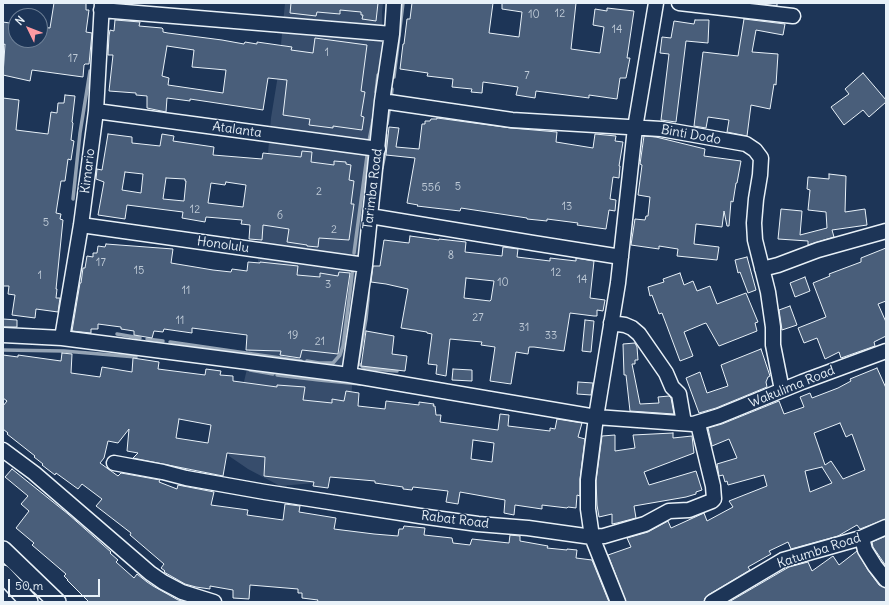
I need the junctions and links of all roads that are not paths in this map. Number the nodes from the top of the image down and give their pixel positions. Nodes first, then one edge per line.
1 (394, 3) edge
2 (656, 3) edge
3 (679, 3) edge
4 (102, 6) edge
5 (793, 16) dead end
6 (392, 34) junction
7 (382, 101) junction
8 (96, 111) junction
9 (635, 128) junction
10 (378, 149) junction
11 (370, 216) junction
12 (81, 225) junction
13 (886, 231) edge
14 (621, 257) junction
15 (365, 266) junction
16 (762, 269) junction
17 (612, 323) junction
18 (3, 336) edge
19 (62, 338) junction
20 (886, 351) edge
21 (349, 375) junction
22 (782, 390) junction
23 (596, 417) junction
24 (684, 424) junction
25 (698, 424) junction
26 (3, 450) edge
27 (114, 464) dead end
28 (886, 527) edge
29 (592, 537) junction
30 (862, 538) junction
31 (3, 550) edge
32 (3, 574) edge
33 (886, 580) edge
34 (29, 602) edge
35 (57, 602) edge
36 (214, 602) edge
37 (618, 602) edge
38 (712, 602) edge

1 - 6 street, Tarimba Road
2 - 9 street
3 - 5 street
4 - 6 street
4 - 8 street, Kimario
6 - 7 street, Tarimba Road
7 - 9 street, Binti Dodo
7 - 10 street, Tarimba Road
8 - 10 street, Atalanta
8 - 12 street, Kimario
9 - 14 street
9 - 16 street, Binti Dodo
10 - 11 street, Tarimba Road
11 - 14 street
11 - 15 street, Tarimba Road
12 - 15 street, Honolulu
12 - 19 street, Kimario
13 - 16 street
14 - 17 street
15 - 21 street, Tarimba Road
16 - 22 street, Binti Dodo
17 - 23 street
17 - 24 street
18 - 19 street
19 - 21 street
20 - 22 street, Wakulima Road
21 - 23 street
22 - 25 street, Wakulima Road
23 - 24 street
23 - 29 street
24 - 25 street
25 - 29 street, Rabat Road
26 - 36 street
27 - 29 street, Rabat Road
28 - 30 street, Katumba Road
29 - 37 street
30 - 33 street
30 - 38 street, Katumba Road
31 - 35 main road
32 - 34 main road

